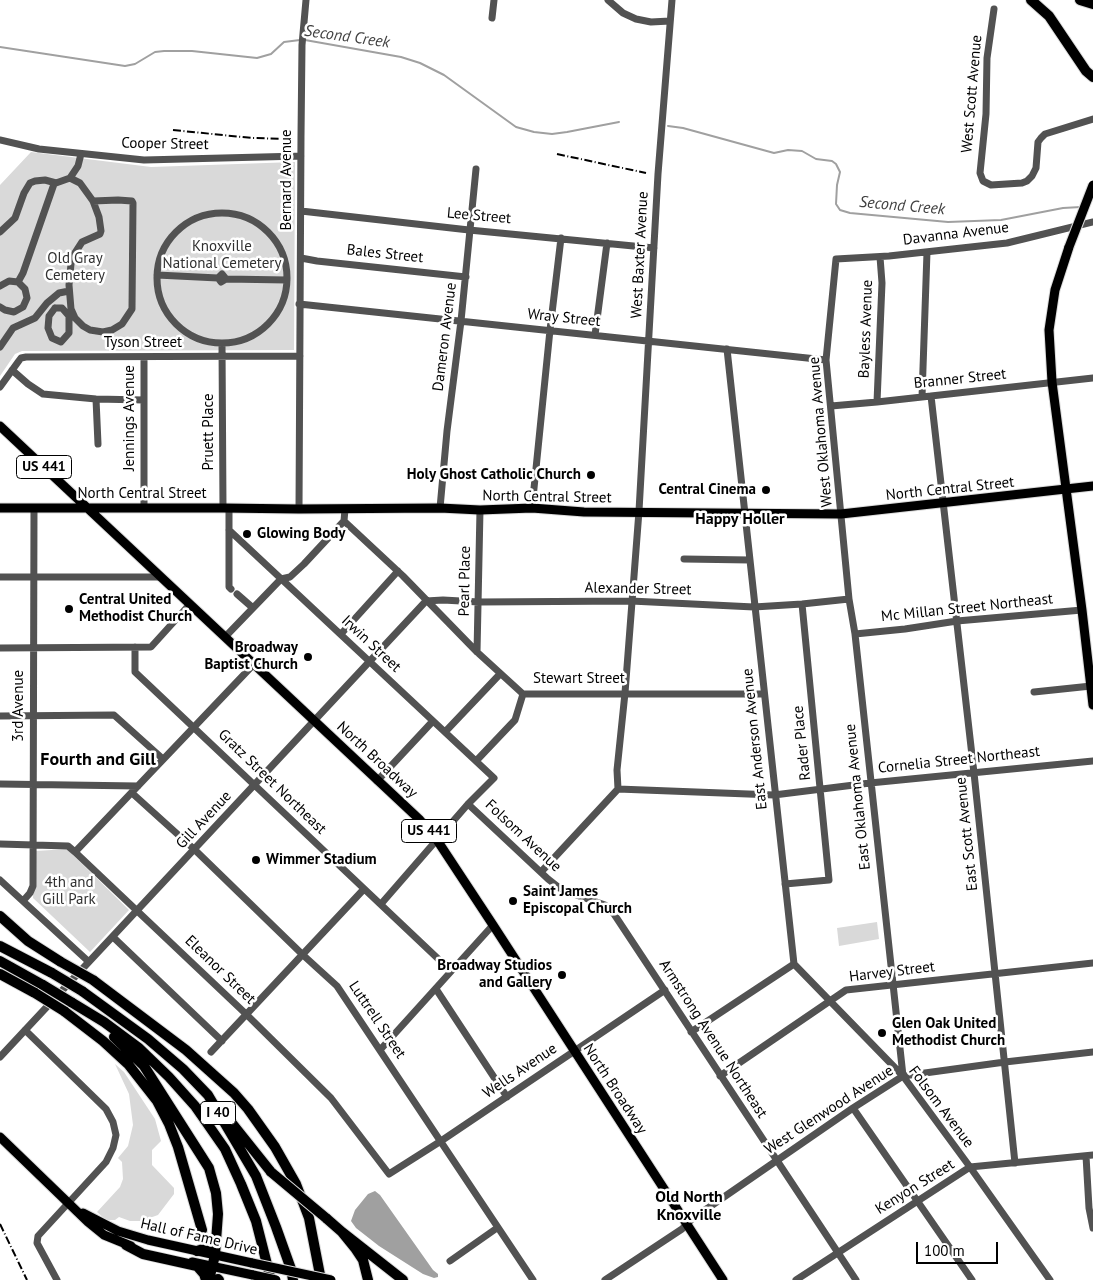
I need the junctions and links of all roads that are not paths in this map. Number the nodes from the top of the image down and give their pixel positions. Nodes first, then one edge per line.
1 (306, 0) edge
2 (494, 0) edge
3 (608, 0) edge
4 (672, 0) edge
5 (1031, 0) edge
6 (1080, 0) edge
7 (1093, 4) edge
8 (994, 9) dead end
9 (492, 18) dead end
10 (670, 21) junction
11 (1093, 77) edge
12 (1093, 119) edge
13 (0, 140) edge
14 (81, 154) junction
15 (301, 156) junction
16 (476, 169) dead end
17 (70, 178) junction
18 (54, 184) junction
19 (1093, 186) edge
20 (93, 201) junction
21 (301, 211) junction
22 (1093, 222) edge
23 (470, 230) junction
24 (0, 232) edge
25 (561, 238) junction
26 (607, 243) junction
27 (654, 248) junction
28 (927, 252) junction
29 (880, 257) junction
30 (301, 258) junction
31 (836, 259) joint
32 (157, 275) junction
33 (466, 277) junction
34 (287, 280) junction
35 (18, 282) junction
36 (0, 286) edge
37 (69, 291) junction
38 (300, 304) junction
39 (2, 311) edge
40 (71, 315) junction
41 (461, 321) junction
42 (550, 330) junction
43 (595, 335) junction
44 (650, 341) junction
45 (222, 344) junction
46 (0, 347) edge
47 (726, 350) junction
48 (222, 356) junction
49 (300, 356) junction
50 (144, 357) junction
51 (826, 360) junction
52 (12, 370) junction
53 (1093, 378) edge
54 (1052, 382) junction
55 (0, 387) edge
56 (931, 396) junction
57 (922, 397) junction
58 (96, 399) junction
59 (144, 400) junction
60 (877, 402) junction
61 (831, 406) junction
62 (0, 426) edge
63 (98, 444) dead end
64 (1093, 486) edge
65 (1066, 490) junction
66 (944, 503) junction
67 (0, 508) edge
68 (88, 508) junction
69 (144, 508) junction
70 (226, 508) junction
71 (440, 508) junction
72 (532, 508) junction
73 (34, 509) junction
74 (345, 509) junction
75 (299, 510) junction
76 (480, 510) junction
77 (639, 511) junction
78 (745, 512) junction
79 (841, 514) junction
80 (344, 521) junction
81 (229, 530) junction
82 (684, 559) dead end
83 (750, 560) junction
84 (398, 571) junction
85 (0, 577) edge
86 (34, 577) junction
87 (160, 577) junction
88 (281, 579) junction
89 (849, 599) junction
90 (426, 601) junction
91 (631, 601) junction
92 (479, 602) junction
93 (190, 604) junction
94 (802, 604) junction
95 (754, 607) junction
96 (253, 608) junction
97 (1082, 610) junction
98 (957, 621) junction
99 (341, 634) junction
100 (855, 634) junction
101 (225, 637) junction
102 (135, 647) junction
103 (0, 648) edge
104 (33, 648) junction
105 (476, 652) junction
106 (370, 661) junction
107 (254, 664) junction
108 (500, 674) junction
109 (1091, 686) junction
110 (1034, 692) dead end
111 (625, 693) junction
112 (523, 694) junction
113 (763, 694) junction
114 (1093, 705) edge
115 (0, 716) edge
116 (33, 716) junction
117 (315, 720) junction
118 (433, 721) junction
119 (194, 727) junction
120 (445, 732) junction
121 (163, 759) junction
122 (477, 760) junction
123 (1093, 761) edge
124 (974, 774) junction
125 (378, 780) junction
126 (870, 783) junction
127 (0, 784) edge
128 (32, 785) junction
129 (255, 785) junction
130 (138, 786) junction
131 (618, 789) junction
132 (821, 790) junction
133 (132, 793) junction
134 (774, 795) junction
135 (468, 804) junction
136 (437, 840) junction
137 (0, 844) edge
138 (32, 844) junction
139 (195, 850) junction
140 (75, 852) junction
141 (541, 872) junction
142 (0, 880) edge
143 (785, 884) junction
144 (364, 889) junction
145 (23, 901) junction
146 (381, 904) junction
147 (138, 910) junction
148 (614, 914) joint
149 (0, 916) edge
150 (493, 925) junction
151 (113, 937) junction
152 (0, 946) edge
153 (303, 955) junction
154 (0, 961) edge
155 (89, 962) junction
156 (1093, 963) edge
157 (794, 964) junction
158 (451, 972) junction
159 (0, 974) edge
160 (995, 974) junction
161 (892, 985) junction
162 (436, 989) junction
163 (665, 990) junction
164 (830, 1001) junction
165 (85, 1011) junction
166 (246, 1014) junction
167 (25, 1030) junction
168 (691, 1032) junction
169 (222, 1041) junction
170 (380, 1050) junction
171 (211, 1052) dead end
172 (574, 1052) junction
173 (1093, 1052) edge
174 (0, 1057) edge
175 (1005, 1062) junction
176 (720, 1076) junction
177 (903, 1076) junction
178 (208, 1095) junction
179 (507, 1097) junction
180 (853, 1108) junction
181 (0, 1137) edge
182 (440, 1141) junction
183 (1089, 1156) edge
184 (776, 1161) junction
185 (1016, 1163) junction
186 (970, 1167) junction
187 (389, 1174) joint
188 (916, 1202) junction
189 (68, 1203) junction
190 (687, 1224) junction
191 (497, 1228) junction
192 (1093, 1228) edge
193 (202, 1230) tunnel mouth
194 (342, 1232) junction
195 (216, 1241) junction
196 (126, 1245) junction
197 (198, 1251) junction
198 (837, 1252) junction
199 (215, 1255) junction
200 (450, 1261) dead end
201 (213, 1266) junction
202 (57, 1280) edge
203 (213, 1280) edge
204 (271, 1280) edge
205 (276, 1280) edge
206 (292, 1280) edge
207 (321, 1280) edge
208 (331, 1280) edge
209 (368, 1280) edge
210 (403, 1280) edge
211 (533, 1280) edge
212 (605, 1280) edge
213 (723, 1280) edge
214 (796, 1280) edge
215 (856, 1280) edge
216 (972, 1280) edge
217 (1050, 1280) edge

1 - 15 street, Bernard Avenue
2 - 9 street
3 - 10 street
4 - 10 street, West Baxter Avenue
5 - 11 highway
6 - 7 highway
8 - 12 street, West Scott Avenue
10 - 27 street, West Baxter Avenue
13 - 14 street, Cooper Street
14 - 15 street, Cooper Street
14 - 17 street
15 - 21 street, Bernard Avenue
16 - 23 street, Dameron Avenue
17 - 18 street
17 - 20 street
18 - 24 street
18 - 35 street
19 - 54 main road, bridge
20 - 37 street
20 - 40 street
21 - 23 street, Lee Street
21 - 30 street, Bernard Avenue
22 - 28 street, Davanna Avenue
23 - 25 street, Lee Street
23 - 33 street, Dameron Avenue
25 - 26 street, Lee Street
25 - 42 street
26 - 27 street, Lee Street
26 - 43 street
27 - 44 street, West Baxter Avenue
28 - 29 street, Davanna Avenue
28 - 57 street
29 - 31 street, Davanna Avenue
29 - 60 street, Bayless Avenue
30 - 33 street, Bales Street
30 - 38 street, Bernard Avenue
31 - 51 street, West Oklahoma Avenue
32 - 34 street
32 - 34 street
32 - 45 street
33 - 41 street, Dameron Avenue
34 - 45 street
35 - 36 street
35 - 39 street
37 - 40 street
37 - 46 street
38 - 41 street, Wray Street
38 - 49 street, Bernard Avenue
40 - 40 street
41 - 42 street, Wray Street
41 - 71 street, Dameron Avenue
42 - 43 street, Wray Street
42 - 72 street
43 - 44 street, Wray Street
44 - 47 street, Wray Street
44 - 77 street, West Baxter Avenue
45 - 48 street, Pruett Place
47 - 51 street, Wray Street
47 - 78 street, East Anderson Avenue
48 - 49 street, Tyson Street
48 - 50 street, Tyson Street
48 - 70 street, Pruett Place
49 - 75 street, Bernard Avenue
50 - 52 street, Tyson Street
50 - 59 street, Jennings Avenue
51 - 61 street, West Oklahoma Avenue
52 - 55 street, Tyson Street
52 - 58 street
53 - 54 street, Branner Street
54 - 56 street, Branner Street
54 - 65 main road
56 - 57 street, Branner Street
56 - 66 street
57 - 60 street, Branner Street
58 - 59 street
58 - 63 street
59 - 69 street, Jennings Avenue
60 - 61 street, Branner Street
61 - 79 street, West Oklahoma Avenue
62 - 68 main road, North Broadway / US 441
64 - 65 main road, North Central Street
65 - 66 main road, North Central Street
65 - 97 main road
66 - 79 main road, North Central Street
66 - 98 street, East Scott Avenue
67 - 73 main road, North Central Street
68 - 69 main road, North Central Street
68 - 73 main road, North Central Street
68 - 87 main road, North Broadway / US 441
69 - 70 main road, North Central Street
70 - 75 main road, North Central Street
70 - 81 street, Pruett Place
71 - 74 main road, North Central Street
71 - 76 main road, North Central Street
72 - 76 main road, North Central Street
72 - 77 main road, North Central Street
73 - 86 street, 3rd Avenue
74 - 75 main road, North Central Street
74 - 80 street
76 - 92 street, Pearl Place
77 - 78 main road, North Central Street
77 - 91 street, West Baxter Avenue
78 - 79 main road, North Central Street
78 - 83 street, East Anderson Avenue
79 - 89 street, East Oklahoma Avenue
80 - 84 street, Stewart Street
80 - 88 street
81 - 88 street, Irwin Street
81 - 96 street, Pruett Place
82 - 83 street
83 - 95 street, East Anderson Avenue
84 - 90 street, Stewart Street
84 - 99 street
85 - 86 street
86 - 87 street
86 - 104 street, 3rd Avenue
87 - 93 main road, North Broadway / US 441
88 - 96 street
88 - 99 street, Irwin Street
89 - 94 street, Alexander Street
89 - 100 street, East Oklahoma Avenue
90 - 92 street, Alexander Street
90 - 105 street, Stewart Street
90 - 106 street, Gill Avenue
91 - 92 street, Alexander Street
91 - 95 street, Alexander Street
91 - 111 street, West Baxter Avenue
92 - 105 street, Pearl Place
93 - 101 main road, North Broadway / US 441
93 - 102 street
94 - 95 street, Alexander Street
94 - 132 street, Rader Place
95 - 113 street, East Anderson Avenue
96 - 101 street
97 - 98 street, Mc Millan Street Northeast
97 - 109 main road
98 - 100 street, Mc Millan Street Northeast
98 - 124 street, East Scott Avenue
99 - 106 street, Irwin Street
100 - 126 street, East Oklahoma Avenue
101 - 107 main road, North Broadway / US 441
102 - 104 street
102 - 119 street, Gratz Street Northeast
103 - 104 street
104 - 116 street, 3rd Avenue
105 - 108 street, Stewart Street
106 - 117 street, Gill Avenue
106 - 118 street, Irwin Street
107 - 117 main road, North Broadway / US 441
107 - 119 street
108 - 112 street, Stewart Street
108 - 120 street
109 - 110 street
109 - 114 main road
111 - 112 street, Stewart Street
111 - 113 street, Stewart Street
111 - 131 street, West Baxter Avenue
112 - 122 street
113 - 134 street, East Anderson Avenue
115 - 116 street
116 - 121 street
116 - 128 street, 3rd Avenue
117 - 125 main road, North Broadway / US 441
117 - 129 street, Gill Avenue
118 - 120 street, Irwin Street
118 - 125 street
119 - 121 street
119 - 129 street, Gratz Street Northeast
120 - 122 street, Irwin Street
121 - 130 street
122 - 135 street, Irwin Street
123 - 124 street, Cornelia Street Northeast
124 - 126 street, Cornelia Street Northeast
124 - 160 street, East Scott Avenue
125 - 136 main road, North Broadway / US 441
126 - 132 street, Cornelia Street Northeast
126 - 161 street, East Oklahoma Avenue
127 - 128 street
128 - 130 street
128 - 138 street, 3rd Avenue
129 - 139 street, Gill Avenue
129 - 144 street, Gratz Street Northeast
130 - 133 street
131 - 134 street, Cornelia Street Northeast
131 - 141 street
132 - 134 street, Cornelia Street Northeast
132 - 143 street, Rader Place
133 - 139 street, Luttrell Street
133 - 140 street
134 - 143 street, East Anderson Avenue
135 - 136 street
135 - 141 street, Folsom Avenue
136 - 146 street
136 - 150 main road, North Broadway / US 441
137 - 138 street, Eleanor Street
138 - 140 street, Eleanor Street
138 - 145 street, 3rd Avenue
139 - 147 street, Gill Avenue
139 - 153 street, Luttrell Street
140 - 147 street, Eleanor Street
141 - 148 street, Folsom Avenue
142 - 145 street
143 - 157 street, East Anderson Avenue
144 - 146 street, Gratz Street Northeast
144 - 153 street
145 - 155 street
146 - 158 street, Gratz Street Northeast
147 - 151 street, Gill Avenue
147 - 166 street, Eleanor Street
148 - 163 street, Armstrong Avenue Northeast
149 - 207 highway, bridge
150 - 158 street
150 - 172 main road, North Broadway / US 441
151 - 155 street, Gill Avenue
151 - 169 street
152 - 178 highway, I 40, bridge
153 - 166 street
153 - 170 street, Luttrell Street
154 - 165 highway, I 40, bridge
155 - 167 street, Gill Avenue
156 - 160 street, Harvey Street
157 - 164 street, Folsom Avenue
157 - 168 street
158 - 162 street
159 - 193 highway, bridge
160 - 161 street, Harvey Street
160 - 175 street, East Scott Avenue
161 - 164 street, Harvey Street
161 - 177 street, East Oklahoma Avenue
162 - 170 street
162 - 179 street
163 - 168 street, Armstrong Avenue Northeast
163 - 172 street, Wells Avenue
164 - 176 street, Harvey Street
164 - 177 street, Folsom Avenue
165 - 195 highway
165 - 204 highway, I 40
166 - 169 street
166 - 187 street, Eleanor Street
167 - 174 street, Gill Avenue
167 - 189 street
168 - 176 street, Armstrong Avenue Northeast
169 - 171 street
170 - 182 street, Luttrell Street
172 - 179 street, Wells Avenue
172 - 190 main road, North Broadway / US 441
173 - 175 street, West Glenwood Avenue
175 - 177 street, West Glenwood Avenue
175 - 185 street, East Scott Avenue
176 - 184 street, Armstrong Avenue Northeast
177 - 180 street, West Glenwood Avenue
177 - 186 street, Folsom Avenue
178 - 194 highway, bridge
178 - 206 highway, I 40
179 - 182 street, Wells Avenue
180 - 184 street, West Glenwood Avenue
180 - 188 street
181 - 189 main road, Hall of Fame Drive
182 - 187 street, Wells Avenue
182 - 191 street, Luttrell Street
183 - 185 street, Kenyon Street
183 - 192 street
184 - 190 street, West Glenwood Avenue
184 - 198 street, Armstrong Avenue Northeast
185 - 186 street, Kenyon Street
186 - 188 street, Kenyon Street
186 - 217 street, Folsom Avenue
188 - 198 street, Kenyon Street
188 - 216 street
189 - 196 main road, Hall of Fame Drive
189 - 197 main road, Hall of Fame Drive
189 - 202 street
190 - 212 street, West Glenwood Avenue
190 - 213 main road, North Broadway / US 441
191 - 200 street
191 - 211 street, Luttrell Street
194 - 209 highway
194 - 210 highway
195 - 197 highway
195 - 199 highway
196 - 201 main road, Hall of Fame Drive
196 - 203 highway
197 - 199 main road, Hall of Fame Drive
198 - 214 street, Kenyon Street
198 - 215 street, Armstrong Avenue Northeast
199 - 201 highway
199 - 208 main road, Hall of Fame Drive, bridge
201 - 203 highway
201 - 205 main road, Hall of Fame Drive, bridge

